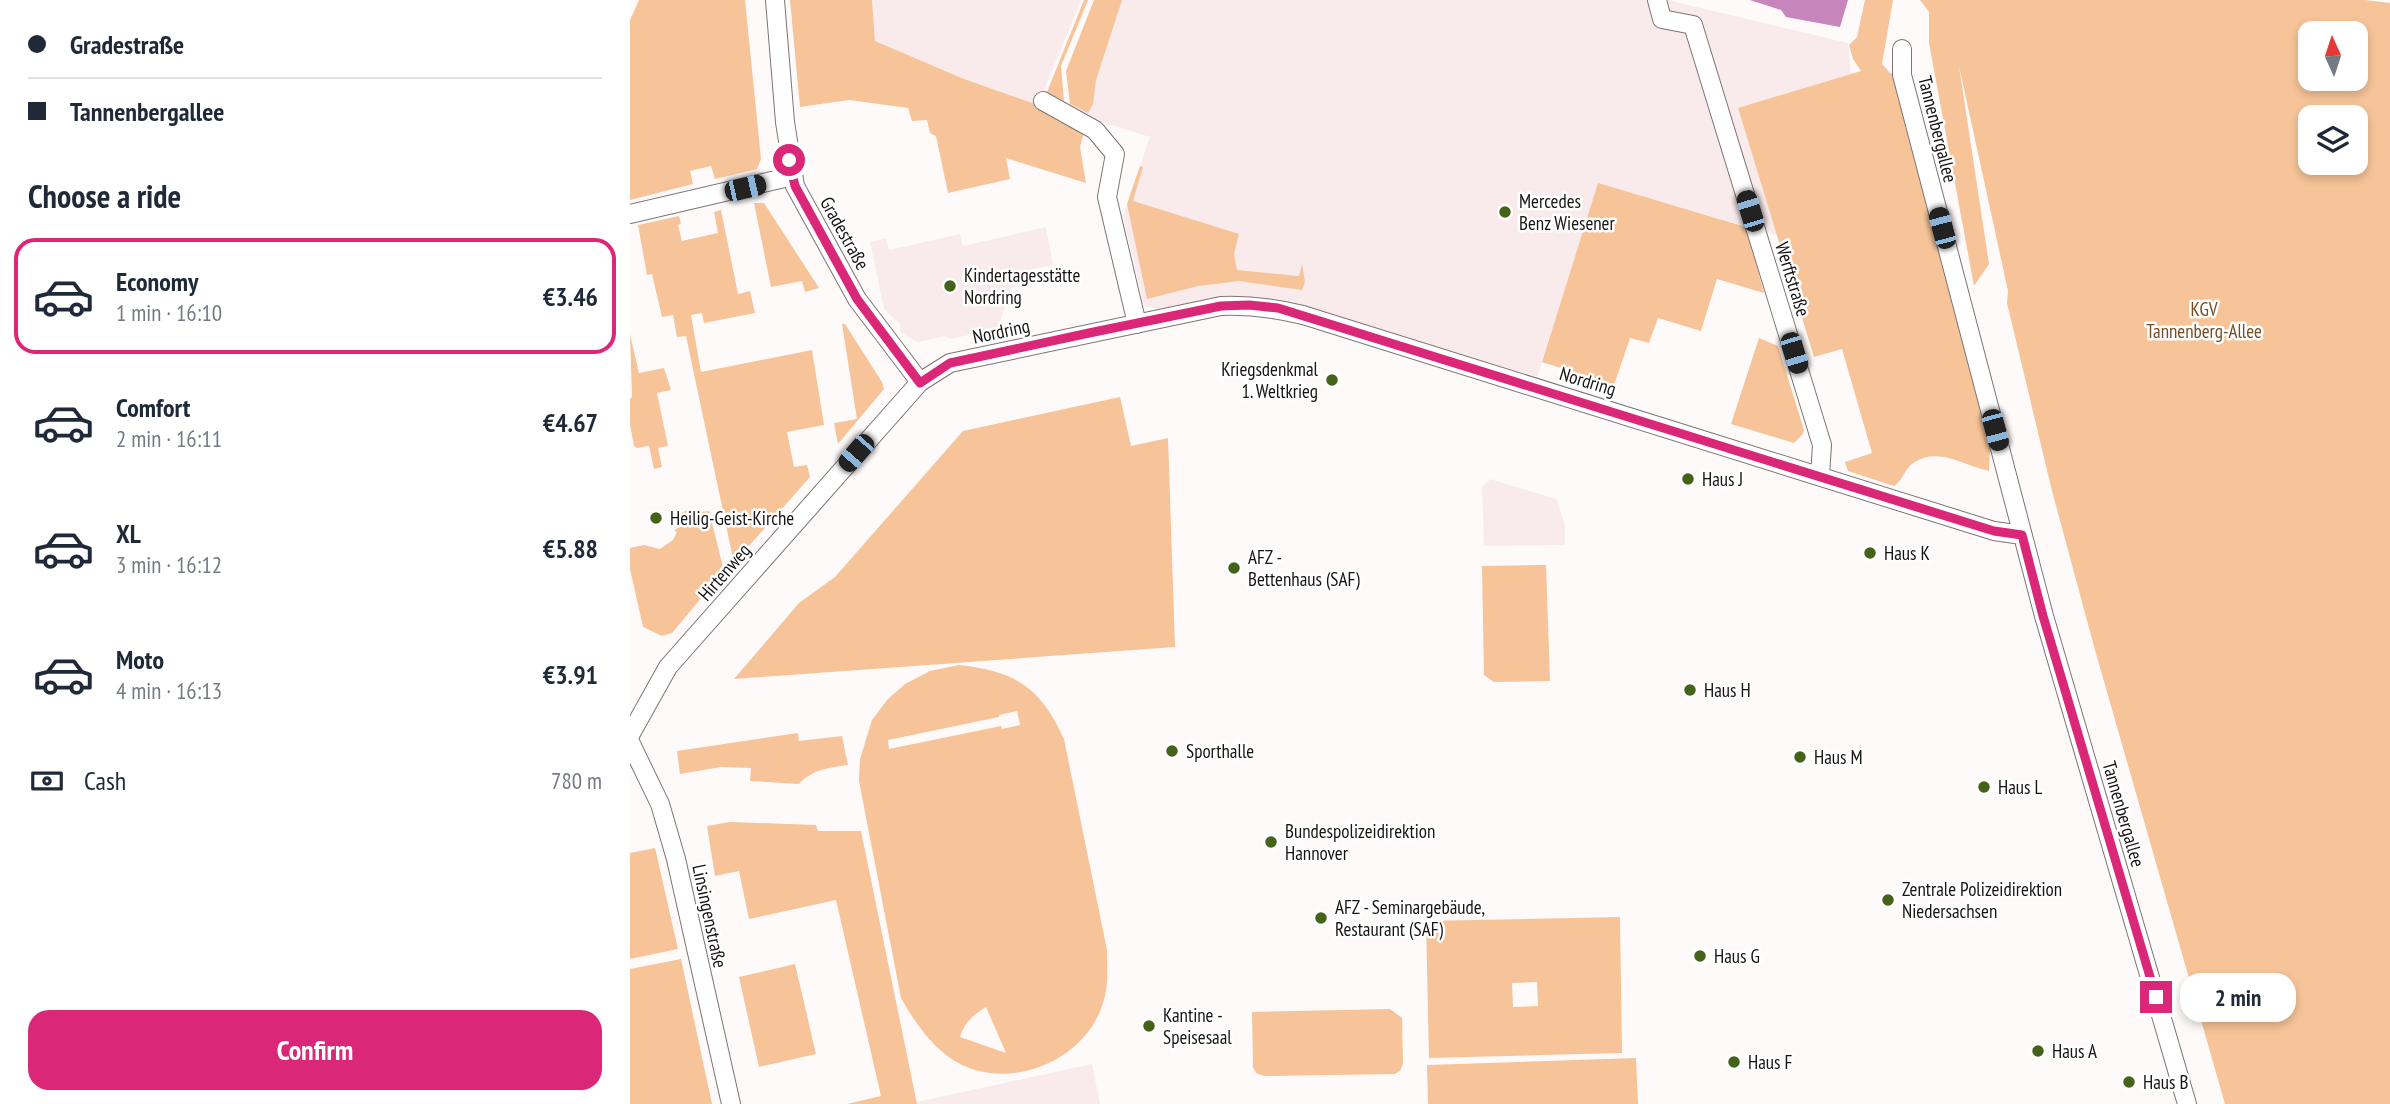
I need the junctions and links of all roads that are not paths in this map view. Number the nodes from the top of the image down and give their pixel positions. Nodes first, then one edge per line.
1 (775, 0) edge
2 (1657, 0) edge
3 (1902, 49) dead end
4 (1043, 101) dead end
5 (793, 176) junction
6 (630, 214) edge
7 (1137, 324) junction
8 (920, 383) junction
9 (1820, 475) junction
10 (2022, 535) junction
11 (630, 735) edge
12 (630, 742) edge
13 (731, 1104) edge
14 (2187, 1104) edge

1 - 5 street, Gradestraße
2 - 9 street, Werftstraße
3 - 10 street, Tannenbergallee
4 - 7 street
5 - 6 street
5 - 8 street, Gradestraße
7 - 8 street, Nordring
7 - 9 street, Nordring
8 - 11 street, Hirtenweg
9 - 10 street, Nordring
10 - 14 street, Tannenbergallee
12 - 13 street, Linsingenstraße

